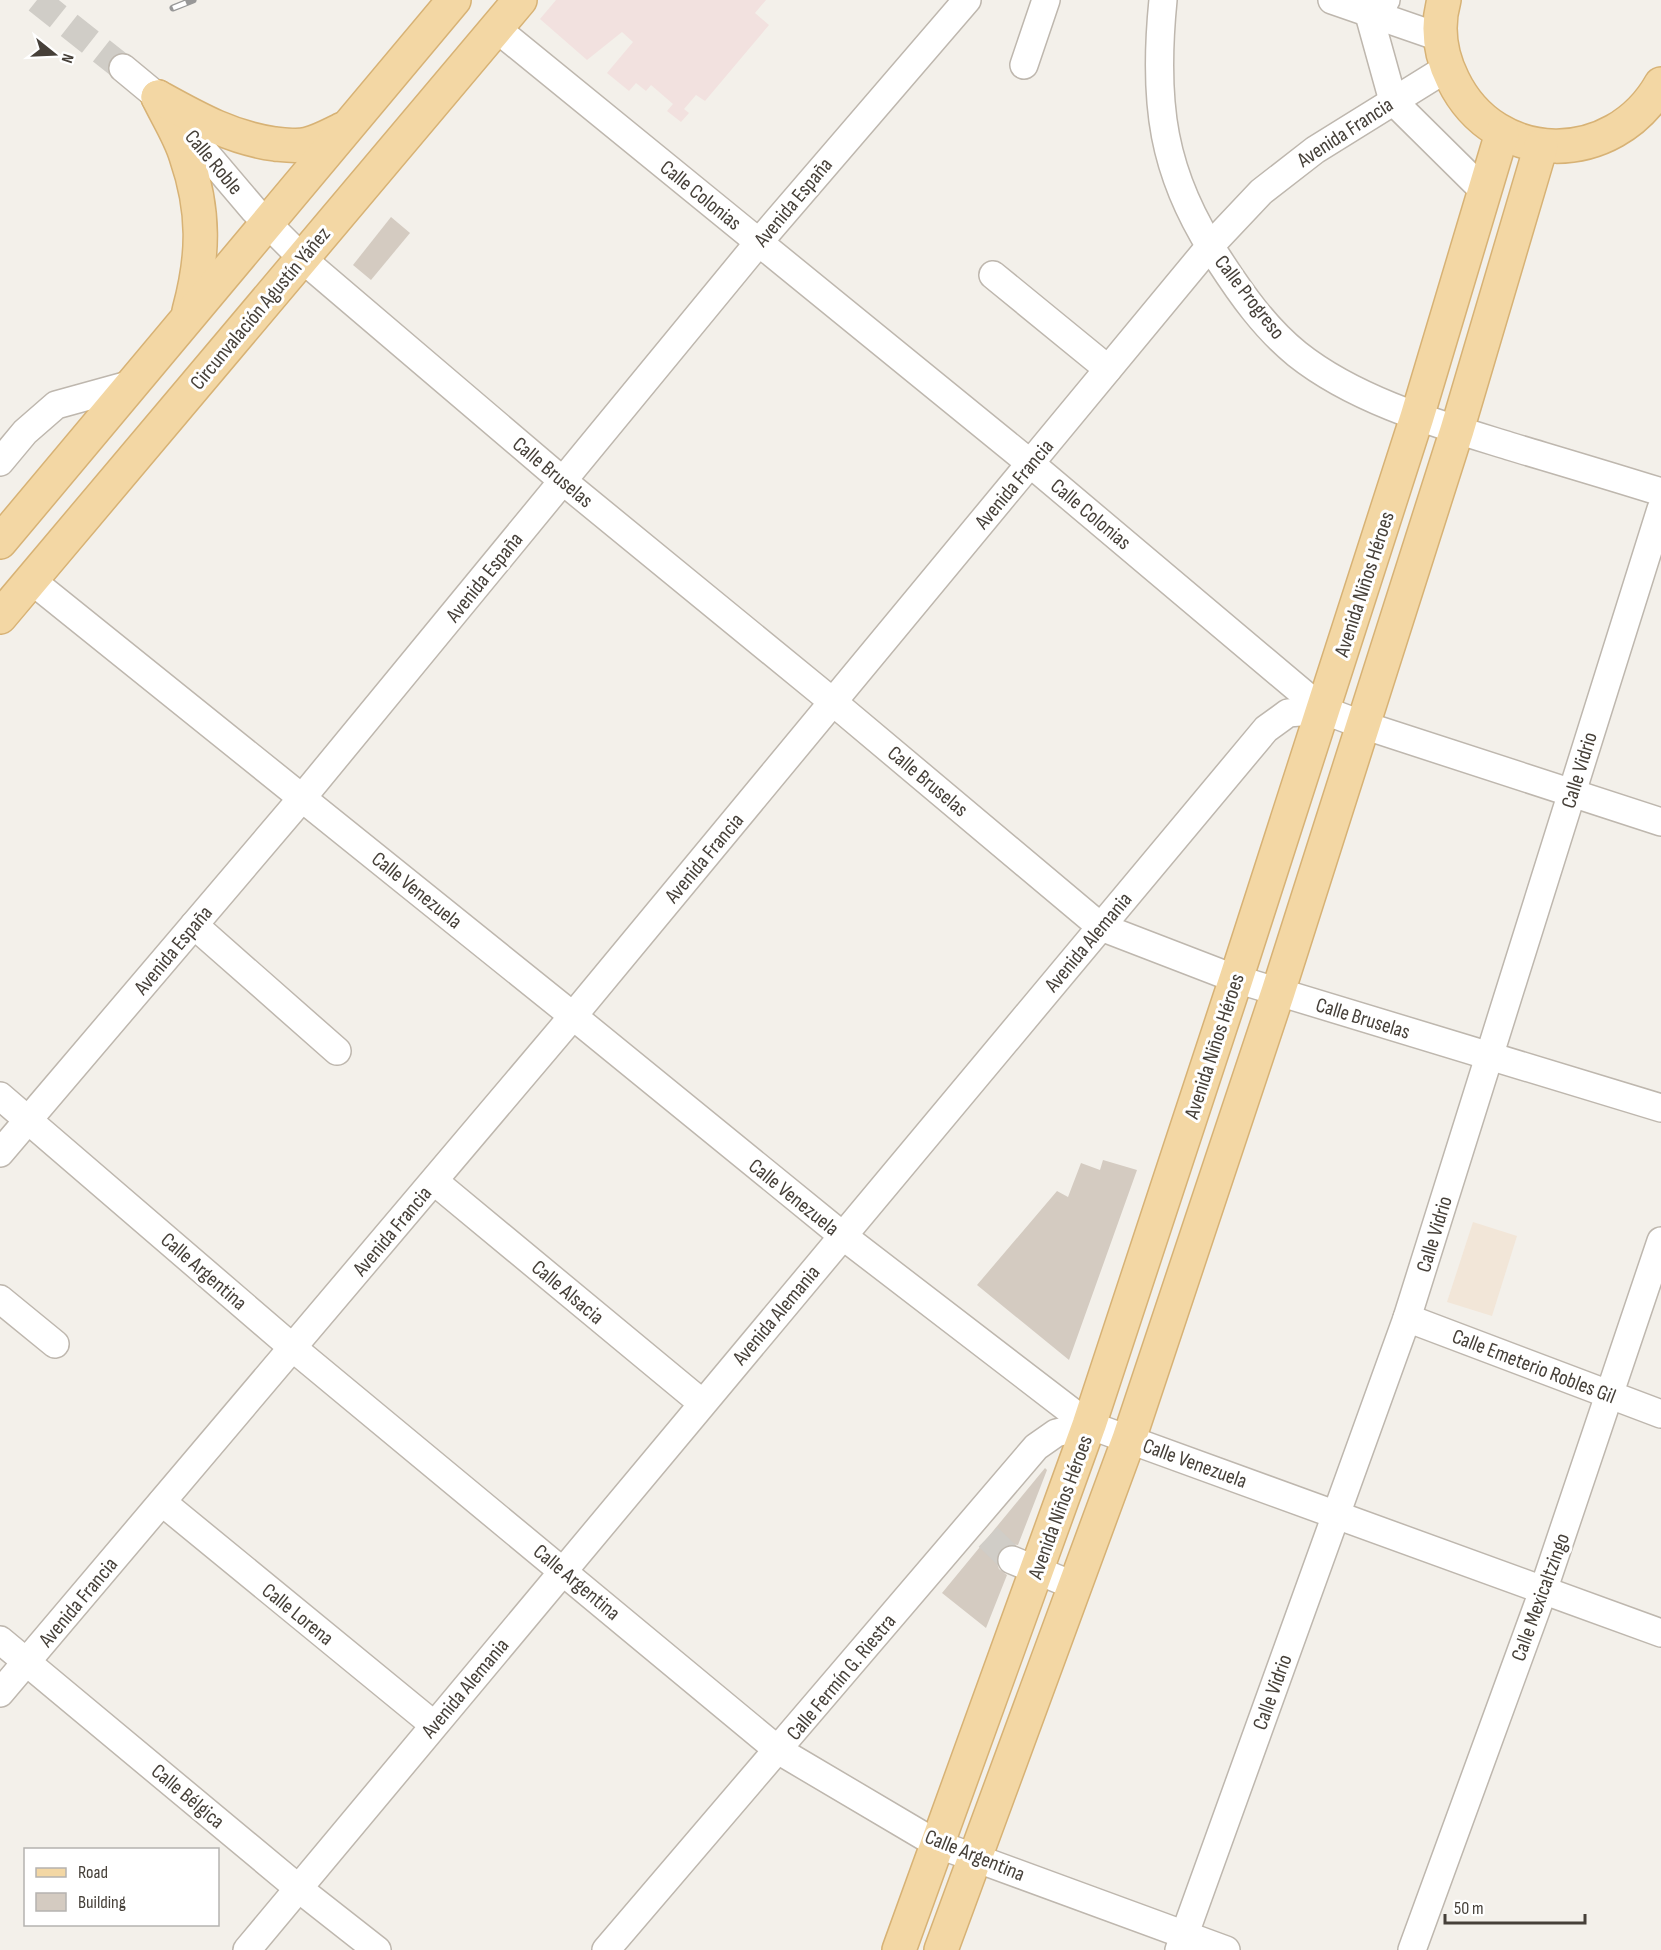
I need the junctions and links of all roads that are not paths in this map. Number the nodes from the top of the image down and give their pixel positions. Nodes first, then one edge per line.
1 (454, 0) edge
2 (520, 0) edge
3 (967, 0) edge
4 (1046, 0) edge
5 (1163, 0) edge
6 (1332, 0) edge
7 (1444, 0) edge
8 (1377, 5) edge
9 (497, 29) junction
10 (1439, 37) junction
11 (1024, 64) dead end
12 (123, 68) tunnel mouth
13 (1447, 68) junction
14 (1661, 84) edge
15 (158, 97) junction
16 (1393, 101) junction
17 (1650, 112) edge
18 (347, 127) junction
19 (1502, 133) junction
20 (1541, 146) junction
21 (1484, 191) junction
22 (266, 223) junction
23 (759, 242) junction
24 (1210, 246) junction
25 (302, 258) junction
26 (993, 275) dead end
27 (186, 319) junction
28 (1108, 369) junction
29 (132, 384) junction
30 (1417, 417) junction
31 (1457, 430) junction
32 (0, 462) edge
33 (1030, 464) junction
34 (563, 481) junction
35 (1661, 492) edge
36 (1661, 509) edge
37 (0, 542) edge
38 (30, 580) junction
39 (0, 616) edge
40 (833, 702) junction
41 (1323, 710) junction
42 (1363, 725) junction
43 (1572, 794) junction
44 (302, 798) junction
45 (1661, 822) edge
46 (194, 925) junction
47 (1101, 927) junction
48 (1236, 979) junction
49 (1278, 992) junction
50 (573, 1016) junction
51 (337, 1052) dead end
52 (1489, 1057) junction
53 (0, 1096) edge
54 (1661, 1108) edge
55 (28, 1120) junction
56 (0, 1154) edge
57 (434, 1181) junction
58 (843, 1236) junction
59 (1661, 1241) edge
60 (0, 1299) edge
61 (1407, 1318) junction
62 (55, 1344) dead end
63 (293, 1348) junction
64 (1610, 1395) junction
65 (702, 1403) junction
66 (1661, 1414) edge
67 (1089, 1425) junction
68 (1129, 1440) junction
69 (162, 1502) junction
70 (1336, 1515) junction
71 (1025, 1565) junction
72 (563, 1570) junction
73 (1075, 1586) junction
74 (1543, 1591) junction
75 (1661, 1634) edge
76 (0, 1640) edge
77 (27, 1662) junction
78 (0, 1667) edge
79 (0, 1693) edge
80 (434, 1725) junction
81 (778, 1750) junction
82 (938, 1844) junction
83 (974, 1857) junction
84 (298, 1888) junction
85 (1182, 1942) edge
86 (247, 1950) edge
87 (377, 1950) edge
88 (606, 1950) edge
89 (899, 1950) edge
90 (940, 1950) edge
91 (1226, 1950) edge
92 (1412, 1950) edge

1 - 18 main road
2 - 9 main road, Circunvalación Agustín Yáñez
3 - 23 street, Avenida España
4 - 11 street
5 - 24 street, Calle Progreso
6 - 8 street
7 - 10 main road
8 - 10 street
8 - 16 street
9 - 23 street, Calle Colonias
9 - 25 main road, Circunvalación Agustín Yáñez
10 - 13 main road
12 - 15 street, Calle Roble
13 - 16 street, Avenida Francia
13 - 19 main road
14 - 17 main road
15 - 18 main road
15 - 22 street, Calle Roble
15 - 27 main road
16 - 21 street
16 - 24 street, Avenida Francia
17 - 20 main road
18 - 22 main road
19 - 20 main road
19 - 21 main road, Avenida Niños Héroes
20 - 31 main road, Avenida Niños Héroes
21 - 30 main road, Avenida Niños Héroes
22 - 25 street, Calle Roble
22 - 27 main road
23 - 33 street, Calle Colonias
23 - 34 street, Avenida España
24 - 28 street, Avenida Francia
24 - 30 street, Calle Progreso
25 - 34 street, Calle Bruselas
25 - 38 main road, Circunvalación Agustín Yáñez
26 - 28 street
27 - 29 main road
28 - 33 street, Avenida Francia
29 - 32 street
29 - 37 main road
30 - 31 street, Calle Progreso
30 - 41 main road, Avenida Niños Héroes
31 - 35 street, Calle Progreso
31 - 42 main road, Avenida Niños Héroes
33 - 40 street, Avenida Francia
33 - 41 street, Calle Colonias
34 - 40 street, Calle Bruselas
34 - 44 street, Avenida España
36 - 43 street, Calle Vidrio
38 - 39 main road, Circunvalación Agustín Yáñez
38 - 44 street, Calle Venezuela
40 - 47 street, Calle Bruselas
40 - 50 street, Avenida Francia
41 - 42 street, Calle Colonias
41 - 47 street, Avenida Alemania
41 - 48 main road, Avenida Niños Héroes
42 - 43 street, Calle Colonias
42 - 49 main road, Avenida Niños Héroes
43 - 45 street, Calle Colonias
43 - 52 street, Calle Vidrio
44 - 46 street, Avenida España
44 - 50 street, Calle Venezuela
46 - 51 street
46 - 55 street, Avenida España
47 - 48 street, Calle Bruselas
47 - 58 street, Avenida Alemania
48 - 49 street, Calle Bruselas
48 - 67 main road, Avenida Niños Héroes
49 - 52 street, Calle Bruselas
49 - 68 main road, Avenida Niños Héroes
50 - 57 street, Avenida Francia
50 - 58 street, Calle Venezuela
52 - 54 street, Calle Bruselas
52 - 61 street, Calle Vidrio
53 - 55 street, Calle Argentina
55 - 56 street, Avenida España
55 - 63 street, Calle Argentina
57 - 63 street, Avenida Francia
57 - 65 street, Calle Alsacia
58 - 65 street, Avenida Alemania
58 - 67 street, Calle Venezuela
59 - 64 street, Calle Mexicaltzingo
60 - 62 street
61 - 64 street, Calle Emeterio Robles Gil
61 - 70 street, Calle Vidrio
63 - 69 street, Avenida Francia
63 - 72 street, Calle Argentina
64 - 66 street, Calle Emeterio Robles Gil
64 - 74 street, Calle Mexicaltzingo
65 - 72 street, Avenida Alemania
67 - 68 street, Calle Venezuela
67 - 71 main road, Avenida Niños Héroes
67 - 81 street, Calle Fermín G. Riestra
68 - 70 street, Calle Venezuela
68 - 73 main road, Avenida Niños Héroes
69 - 77 street, Avenida Francia
69 - 80 street, Calle Lorena
70 - 74 street, Calle Venezuela
70 - 85 street, Calle Vidrio
71 - 73 street
71 - 82 main road, Avenida Niños Héroes
72 - 80 street, Avenida Alemania
72 - 81 street, Calle Argentina
73 - 83 main road, Avenida Niños Héroes
74 - 75 street, Calle Venezuela
74 - 92 street, Calle Mexicaltzingo
76 - 77 street, Calle Bélgica
77 - 78 street
77 - 79 street, Avenida Francia
77 - 84 street, Calle Bélgica
80 - 84 street, Avenida Alemania
81 - 82 street, Calle Argentina
81 - 88 street, Calle Fermín G. Riestra
82 - 83 street, Calle Argentina
82 - 89 main road, Avenida Niños Héroes
83 - 85 street, Calle Argentina
83 - 90 main road, Avenida Niños Héroes
84 - 86 street, Avenida Alemania
84 - 87 street, Calle Bélgica
85 - 91 street, Calle Argentina

